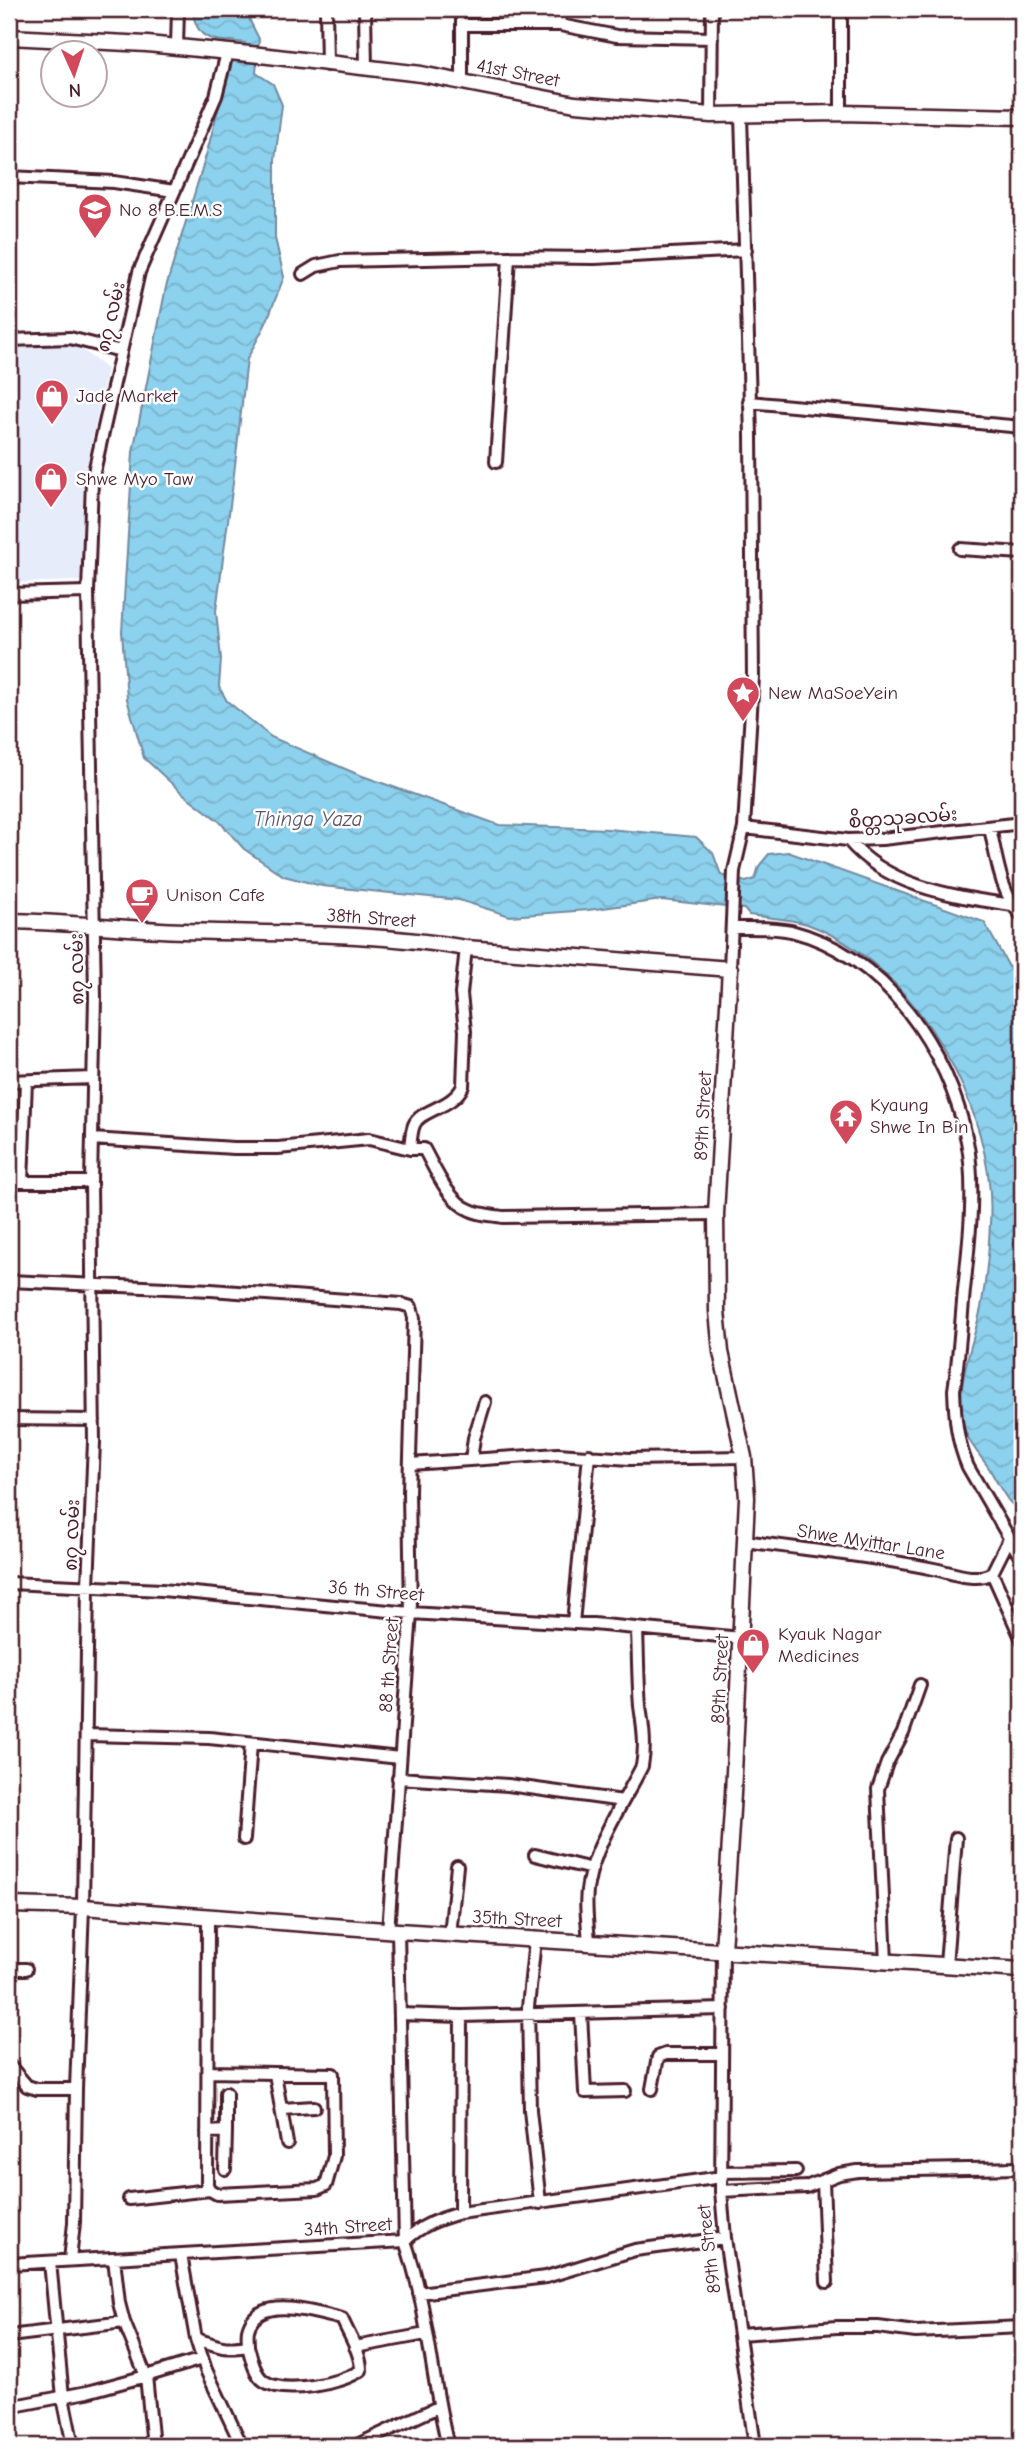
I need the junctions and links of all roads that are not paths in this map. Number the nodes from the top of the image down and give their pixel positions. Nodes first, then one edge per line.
1 (178, 9) edge
2 (326, 9) edge
3 (365, 9) edge
4 (462, 9) edge
5 (559, 9) edge
6 (712, 9) edge
7 (841, 9) edge
8 (462, 25) junction
9 (560, 25) junction
10 (9, 37) edge
11 (712, 38) junction
12 (177, 47) junction
13 (229, 53) junction
14 (327, 65) junction
15 (366, 69) junction
16 (463, 82) junction
17 (841, 113) junction
18 (711, 115) junction
19 (741, 116) junction
20 (1022, 117) edge
21 (9, 177) edge
22 (174, 191) junction
23 (746, 250) junction
24 (509, 257) junction
25 (303, 274) dead end
26 (9, 340) edge
27 (121, 351) junction
28 (749, 402) junction
29 (1022, 427) edge
30 (496, 463) dead end
31 (960, 549) dead end
32 (1022, 553) edge
33 (88, 592) junction
34 (9, 594) edge
35 (1022, 823) edge
36 (744, 828) junction
37 (990, 828) junction
38 (848, 840) junction
39 (1012, 905) junction
40 (1022, 916) edge
41 (9, 921) edge
42 (94, 926) junction
43 (733, 928) junction
44 (466, 948) junction
45 (730, 969) junction
46 (93, 1078) junction
47 (9, 1081) edge
48 (26, 1081) junction
49 (92, 1139) junction
50 (410, 1149) junction
51 (9, 1182) edge
52 (22, 1182) junction
53 (91, 1182) junction
54 (716, 1214) junction
55 (9, 1281) edge
56 (92, 1286) junction
57 (485, 1402) dead end
58 (94, 1420) junction
59 (9, 1421) edge
60 (589, 1455) junction
61 (744, 1457) junction
62 (471, 1460) junction
63 (410, 1464) junction
64 (1009, 1539) junction
65 (745, 1541) junction
66 (1022, 1560) edge
67 (992, 1573) junction
68 (9, 1583) edge
69 (88, 1586) junction
70 (411, 1613) junction
71 (573, 1623) junction
72 (637, 1630) junction
73 (741, 1638) junction
74 (1022, 1640) edge
75 (920, 1685) dead end
76 (86, 1735) junction
77 (251, 1743) junction
78 (400, 1758) junction
79 (398, 1778) junction
80 (623, 1801) junction
81 (956, 1838) dead end
82 (244, 1839) dead end
83 (535, 1856) dead end
84 (457, 1866) dead end
85 (592, 1869) junction
86 (9, 1905) edge
87 (83, 1906) junction
88 (208, 1918) junction
89 (393, 1931) junction
90 (450, 1934) junction
91 (535, 1940) junction
92 (589, 1943) junction
93 (723, 1950) junction
94 (886, 1962) junction
95 (946, 1965) junction
96 (9, 1969) edge
97 (26, 1969) dead end
98 (1022, 1970) edge
99 (723, 2009) junction
100 (581, 2013) junction
101 (400, 2014) junction
102 (528, 2014) junction
103 (461, 2016) junction
104 (722, 2054) junction
105 (9, 2065) edge
106 (208, 2072) junction
107 (275, 2074) junction
108 (652, 2089) dead end
109 (76, 2090) junction
110 (625, 2091) dead end
111 (226, 2093) dead end
112 (314, 2107) dead end
113 (281, 2109) junction
114 (226, 2131) junction
115 (207, 2132) junction
116 (287, 2143) dead end
117 (1022, 2168) edge
118 (225, 2169) dead end
119 (796, 2171) dead end
120 (721, 2175) junction
121 (823, 2180) junction
122 (210, 2190) junction
123 (721, 2191) junction
124 (130, 2199) dead end
125 (540, 2203) junction
126 (460, 2213) junction
127 (725, 2238) junction
128 (405, 2241) junction
129 (181, 2255) junction
130 (114, 2258) junction
131 (70, 2260) junction
132 (50, 2262) junction
133 (9, 2264) edge
134 (827, 2282) dead end
135 (419, 2293) junction
136 (124, 2322) junction
137 (1022, 2327) edge
138 (56, 2330) junction
139 (426, 2334) junction
140 (739, 2334) junction
141 (9, 2336) edge
142 (197, 2339) junction
143 (248, 2346) junction
144 (355, 2347) junction
145 (202, 2359) junction
146 (146, 2376) junction
147 (63, 2397) junction
148 (9, 2407) edge
149 (438, 2407) junction
150 (73, 2446) edge
151 (153, 2446) edge
152 (242, 2446) edge
153 (355, 2446) edge
154 (448, 2446) edge
155 (755, 2446) edge

1 - 12 street
2 - 14 street
3 - 15 street
4 - 8 street
5 - 9 street
6 - 11 street
7 - 17 street
8 - 9 street
8 - 16 street
9 - 11 street
10 - 12 main road, 41st Street
11 - 18 street
12 - 13 main road, 41st Street
13 - 14 main road, 41st Street
13 - 22 street, ၈၇ လမ်း
14 - 15 main road, 41st Street
15 - 16 main road, 41st Street
16 - 18 main road, 41st Street
17 - 19 main road, 41st Street
17 - 20 main road, 41st Street
18 - 19 main road, 41st Street
19 - 23 street, 89th Street
21 - 22 street
22 - 27 street, ၈၇ လမ်း
23 - 24 street
23 - 28 street, 89th Street
24 - 25 street
24 - 30 street
26 - 27 street
27 - 33 street, ၈၇ လမ်း
28 - 29 street
28 - 36 street, 89th Street
31 - 32 street
33 - 34 street
33 - 42 street, ၈၇ လမ်း
35 - 37 street, စိတ္တသုခလမ်း
36 - 38 street, စိတ္တသုခလမ်း
36 - 43 street, 89th Street
37 - 38 street, စိတ္တသုခလမ်း
37 - 39 street
38 - 39 street
39 - 40 street
41 - 42 main road, 38th Street
42 - 44 main road, 38th Street
42 - 46 street, ၈၇ လမ်း
43 - 45 street, 89th Street
43 - 64 street
44 - 45 main road, 38th Street
44 - 50 street
45 - 54 main road, 89th Street
46 - 48 street
46 - 49 street, ၈၇ လမ်း
47 - 48 street
48 - 52 street
49 - 50 street
49 - 53 street, ၈၇ လမ်း
50 - 54 street
51 - 52 street
52 - 53 street
53 - 56 street, ၈၇ လမ်း
54 - 61 main road, 89th Street
55 - 56 street
56 - 58 street, ၈၇ လမ်း
56 - 63 street, 88 th Street
57 - 62 street
58 - 59 street
58 - 69 street, ၈၇ လမ်း
60 - 61 street
60 - 62 street
60 - 71 street
61 - 65 main road, 89th Street
62 - 63 street
63 - 70 street, 88 th Street
64 - 66 street
64 - 67 street
65 - 67 street, Shwe Myittar Lane
65 - 73 main road, 89th Street
67 - 74 street
68 - 69 street, 36 th Street
69 - 70 street, 36 th Street
69 - 76 street, ၈၇ လမ်း
70 - 71 street, 36 th Street
70 - 78 street, 88 th Street
71 - 72 street, 36 th Street
72 - 73 street, 36 th Street
72 - 80 street
73 - 93 main road, 89th Street
75 - 94 street
76 - 77 street
76 - 87 street, ၈၇ လမ်း
77 - 78 street
77 - 82 street
78 - 79 street, 88 th Street
79 - 80 street
79 - 89 street, 88 th Street
80 - 85 street
81 - 95 street
83 - 85 street
84 - 90 street
85 - 92 street
86 - 87 main road, 35th Street
87 - 88 main road, 35th Street
87 - 109 street, ၈၇ လမ်း
88 - 89 main road, 35th Street
88 - 106 street
89 - 90 main road, 35th Street
89 - 101 street, 88 th Street
90 - 91 main road, 35th Street
91 - 92 main road, 35th Street
91 - 102 street
92 - 93 main road, 35th Street
93 - 94 main road, 35th Street
93 - 99 street, 89th Street
94 - 95 main road, 35th Street
95 - 98 main road, 35th Street
96 - 97 street
99 - 100 street
99 - 104 street, 89th Street
100 - 102 street
100 - 110 street
101 - 103 street
101 - 128 street, 88 th Street
102 - 103 street
102 - 125 street
103 - 126 street
104 - 108 street
104 - 120 street, 89th Street
105 - 109 street
106 - 107 street
106 - 115 street
107 - 113 street
107 - 122 street
109 - 131 street, ၈၇ လမ်း
111 - 114 street
112 - 113 street
113 - 116 street
114 - 115 street
114 - 118 street
115 - 122 street
117 - 121 street
119 - 120 street, 34th Street
120 - 123 street, 89th Street
120 - 125 street, 34th Street
121 - 123 street
121 - 134 street
122 - 124 street
123 - 127 street, 89th Street
125 - 126 street, 34th Street
126 - 128 street, 34th Street
127 - 135 street
127 - 140 street, 89th Street
128 - 129 street, 34th Street
128 - 135 street, 88 th Street
129 - 130 street, 34th Street
129 - 142 street
130 - 131 street, 34th Street
130 - 136 street
131 - 132 street, 34th Street
132 - 133 street, 34th Street
132 - 138 street
135 - 139 street, 88 th Street
136 - 138 street
136 - 146 street
137 - 140 street
138 - 141 street
138 - 147 street
139 - 144 street
139 - 149 street, 88 th Street
140 - 155 street, 89th Street
142 - 143 street
142 - 145 street
143 - 144 street
143 - 144 street
145 - 146 street
145 - 152 street
146 - 147 street
146 - 151 street
147 - 148 street
147 - 150 street
149 - 153 street
149 - 154 street, 88 th Street

